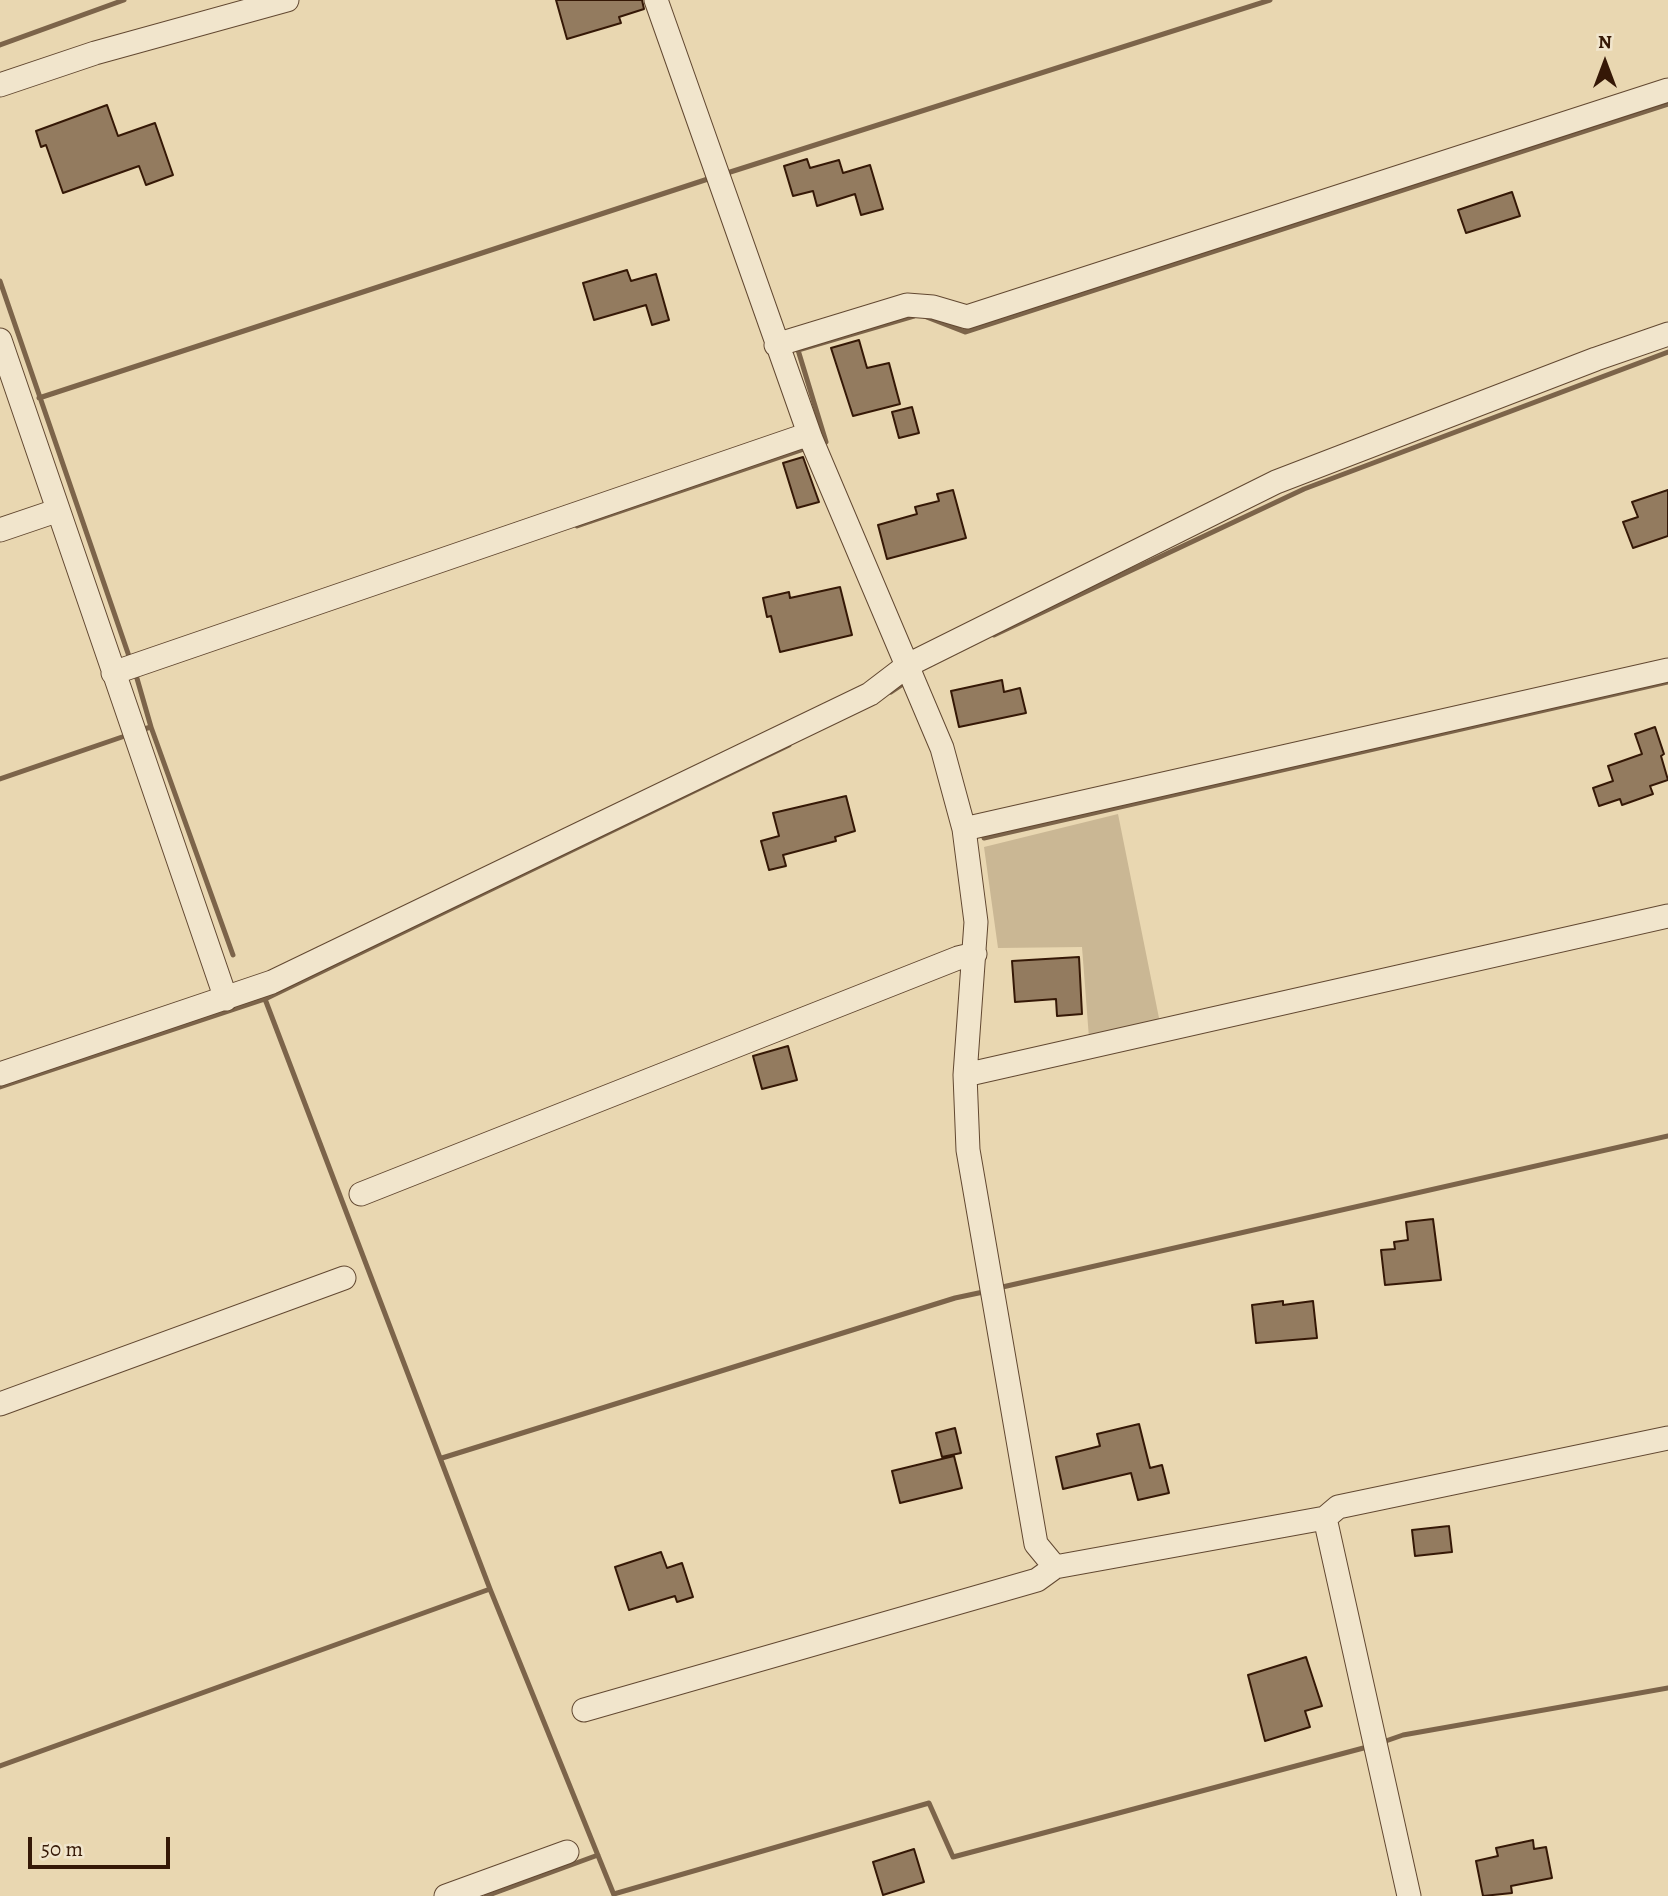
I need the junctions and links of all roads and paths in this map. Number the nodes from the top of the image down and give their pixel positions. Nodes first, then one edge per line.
1 (287, 0) edge
2 (656, 0) edge
3 (0, 85) edge
4 (1668, 90) edge
5 (1668, 334) edge
6 (0, 340) edge
7 (776, 345) junction
8 (813, 442) junction
9 (56, 511) junction
10 (0, 530) edge
11 (126, 669) junction
12 (1668, 670) edge
13 (911, 674) junction
14 (964, 829) junction
15 (1668, 916) edge
16 (975, 954) junction
17 (226, 999) junction
18 (0, 1074) edge
19 (965, 1075) junction
20 (361, 1194) dead end
21 (344, 1278) dead end
22 (0, 1404) edge
23 (1668, 1438) edge
24 (1325, 1518) junction
25 (1055, 1567) junction
26 (584, 1710) dead end
27 (567, 1852) dead end
28 (446, 1896) edge
29 (1409, 1896) edge

1 - 3 street
2 - 7 street
4 - 7 street
5 - 13 street
6 - 9 street
7 - 8 street
8 - 11 street
8 - 13 street
9 - 10 street
9 - 11 street
11 - 17 street
12 - 14 street
13 - 14 street
13 - 17 street
14 - 16 street
15 - 19 street
16 - 19 street
16 - 20 street
17 - 18 street
19 - 25 street
21 - 22 street
23 - 24 street
24 - 25 street
24 - 29 street
25 - 26 street
27 - 28 street

